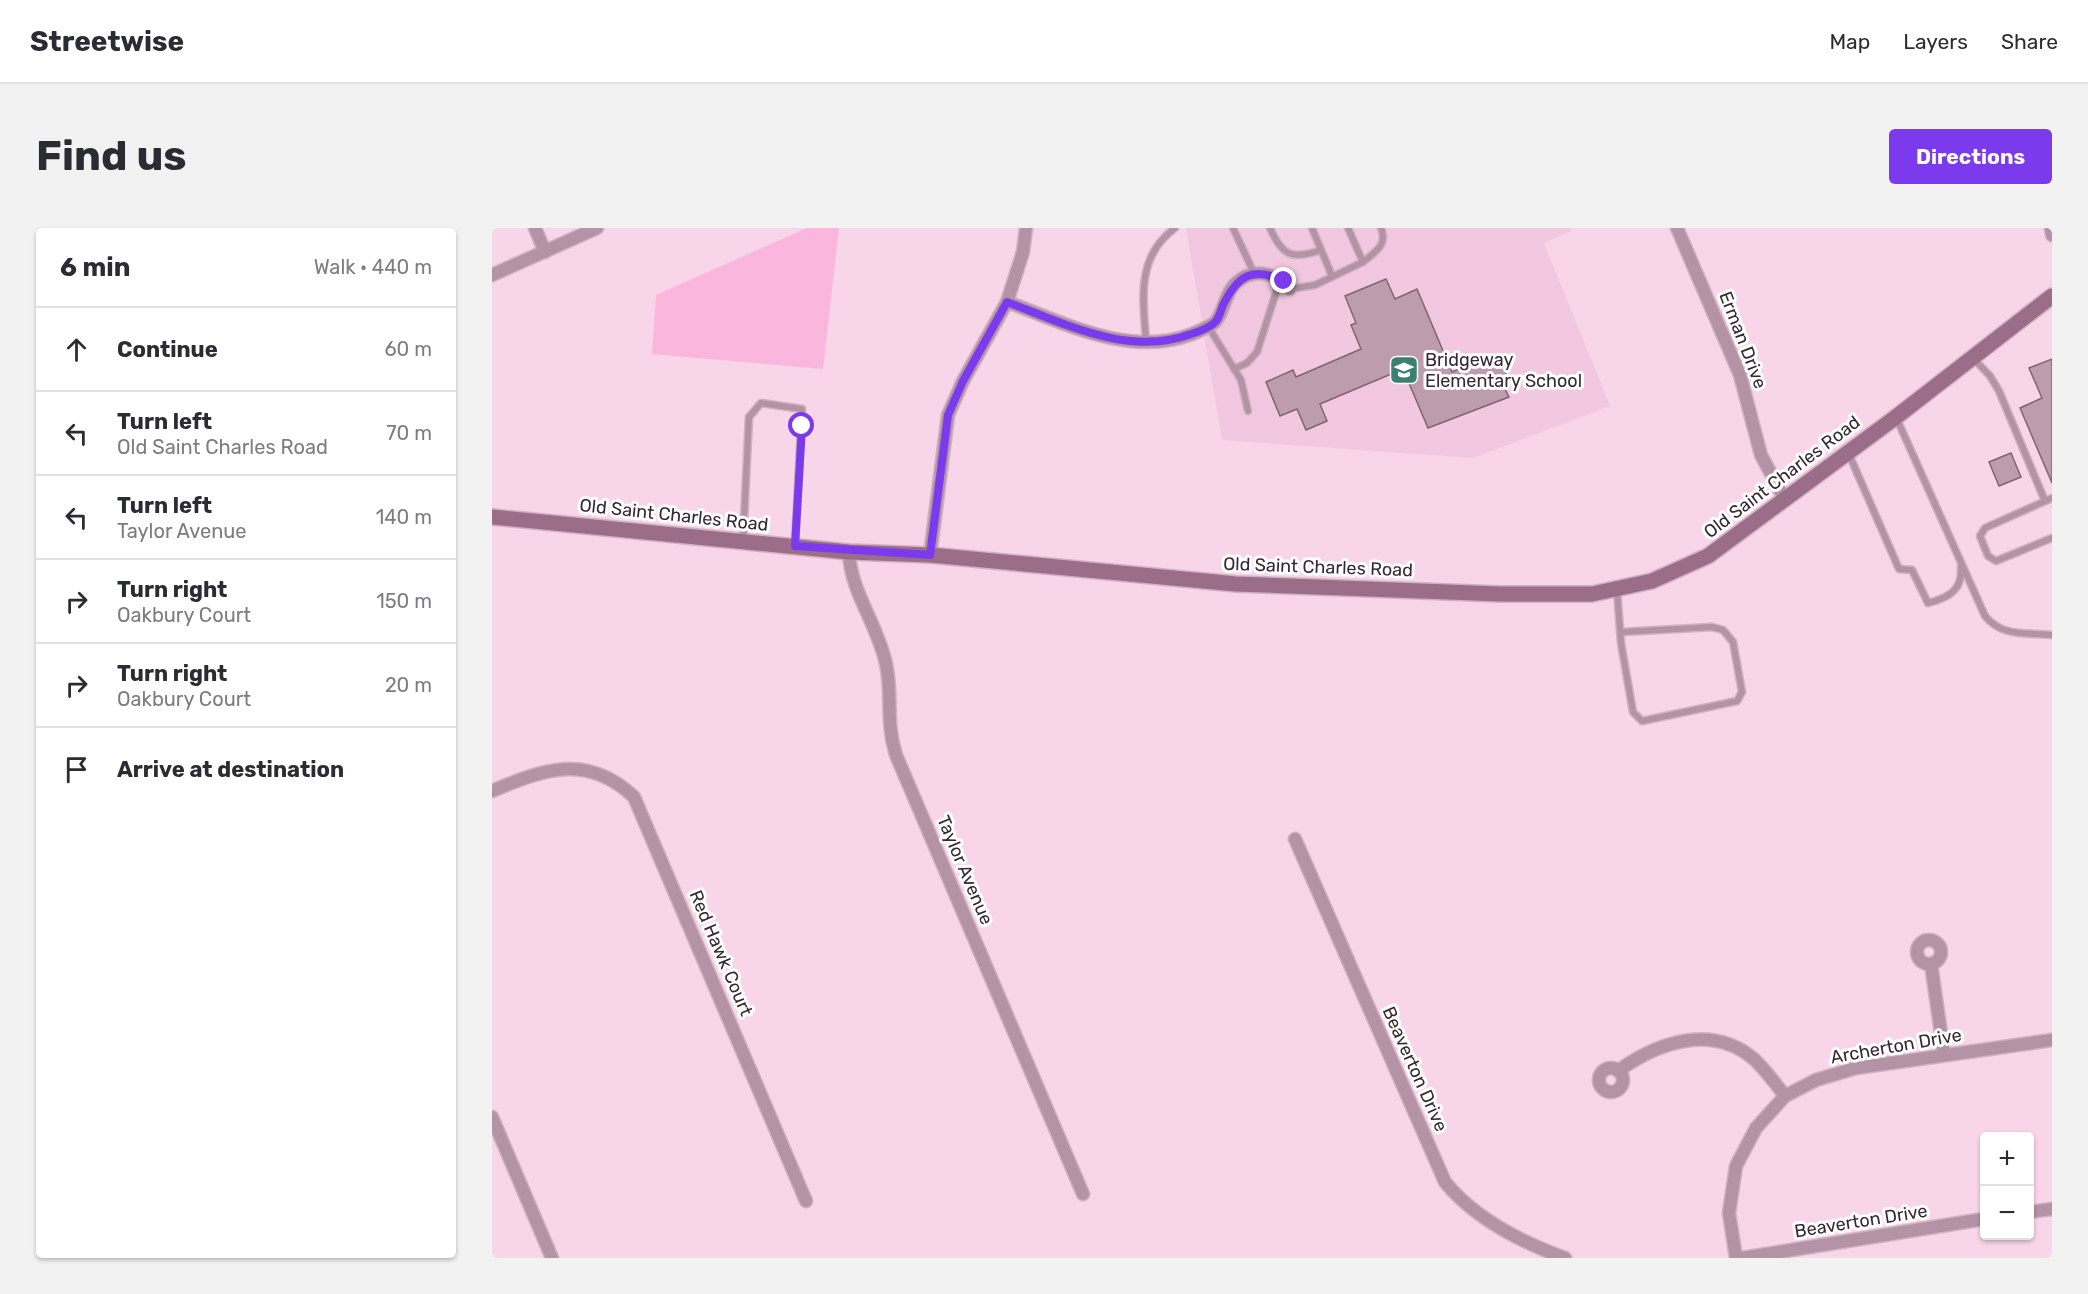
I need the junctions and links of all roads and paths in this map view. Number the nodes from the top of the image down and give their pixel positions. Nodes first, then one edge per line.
1 (535, 228) edge
2 (597, 228) edge
3 (1026, 228) edge
4 (1174, 228) edge
5 (1233, 228) edge
6 (1270, 228) edge
7 (1312, 228) edge
8 (1348, 228) edge
9 (1382, 228) edge
10 (1677, 228) edge
11 (2051, 228) edge
12 (2052, 235) edge
13 (1321, 250) junction
14 (545, 252) junction
15 (1363, 262) junction
16 (1254, 273) junction
17 (492, 275) edge
18 (1332, 276) junction
19 (1280, 280) junction
20 (1290, 289) joint
21 (2052, 296) edge
22 (1007, 302) junction
23 (1208, 326) junction
24 (1146, 341) junction
25 (1973, 357) junction
26 (1234, 369) junction
27 (1248, 411) dead end
28 (1896, 417) junction
29 (1848, 452) junction
30 (2049, 499) edge
31 (1785, 500) junction
32 (492, 517) edge
33 (2052, 538) edge
34 (743, 541) junction
35 (795, 546) junction
36 (849, 552) junction
37 (930, 555) junction
38 (1960, 562) junction
39 (1617, 590) junction
40 (1622, 632) junction
41 (2052, 635) edge
42 (492, 791) edge
43 (1295, 839) dead end
44 (1930, 964) dead end
45 (2052, 1040) edge
46 (1944, 1054) junction
47 (1618, 1071) dead end
48 (1785, 1096) junction
49 (492, 1117) edge
50 (1083, 1194) dead end
51 (806, 1201) dead end
52 (2052, 1209) edge
53 (2034, 1211) edge
54 (1980, 1221) edge
55 (1537, 1253) edge
56 (552, 1258) edge
57 (1565, 1258) edge
58 (1736, 1258) edge
59 (1742, 1258) edge

1 - 14 street
2 - 14 street
3 - 22 street
4 - 24 lane
5 - 16 lane
6 - 13 lane
7 - 13 lane
8 - 15 lane
9 - 15 lane
10 - 31 street, Erman Drive
11 - 12 street
13 - 18 lane
14 - 17 street
15 - 18 lane
16 - 19 street
16 - 23 street
18 - 20 lane
19 - 20 street
19 - 26 lane
21 - 25 street, Old Saint Charles Road
22 - 24 street
22 - 37 street
23 - 24 street
23 - 26 lane
25 - 28 street, Old Saint Charles Road
25 - 30 lane
26 - 27 lane
28 - 29 street, Old Saint Charles Road
28 - 38 lane
29 - 31 street, Old Saint Charles Road
29 - 38 lane
30 - 33 lane
31 - 39 street, Old Saint Charles Road
32 - 34 street, Old Saint Charles Road
34 - 35 street, Old Saint Charles Road
34 - 35 lane
35 - 36 street, Old Saint Charles Road
36 - 37 street, Old Saint Charles Road
36 - 50 street, Taylor Avenue
37 - 39 street, Old Saint Charles Road
38 - 41 lane
39 - 40 lane
40 - 40 lane
42 - 51 street, Red Hawk Court
43 - 55 street, Beaverton Drive
44 - 46 street
45 - 46 street, Archerton Drive
46 - 48 street, Archerton Drive
47 - 48 street
48 - 58 street, Archerton Drive
49 - 56 street
52 - 53 street
54 - 59 street, Beaverton Drive
55 - 57 street, Beaverton Drive

